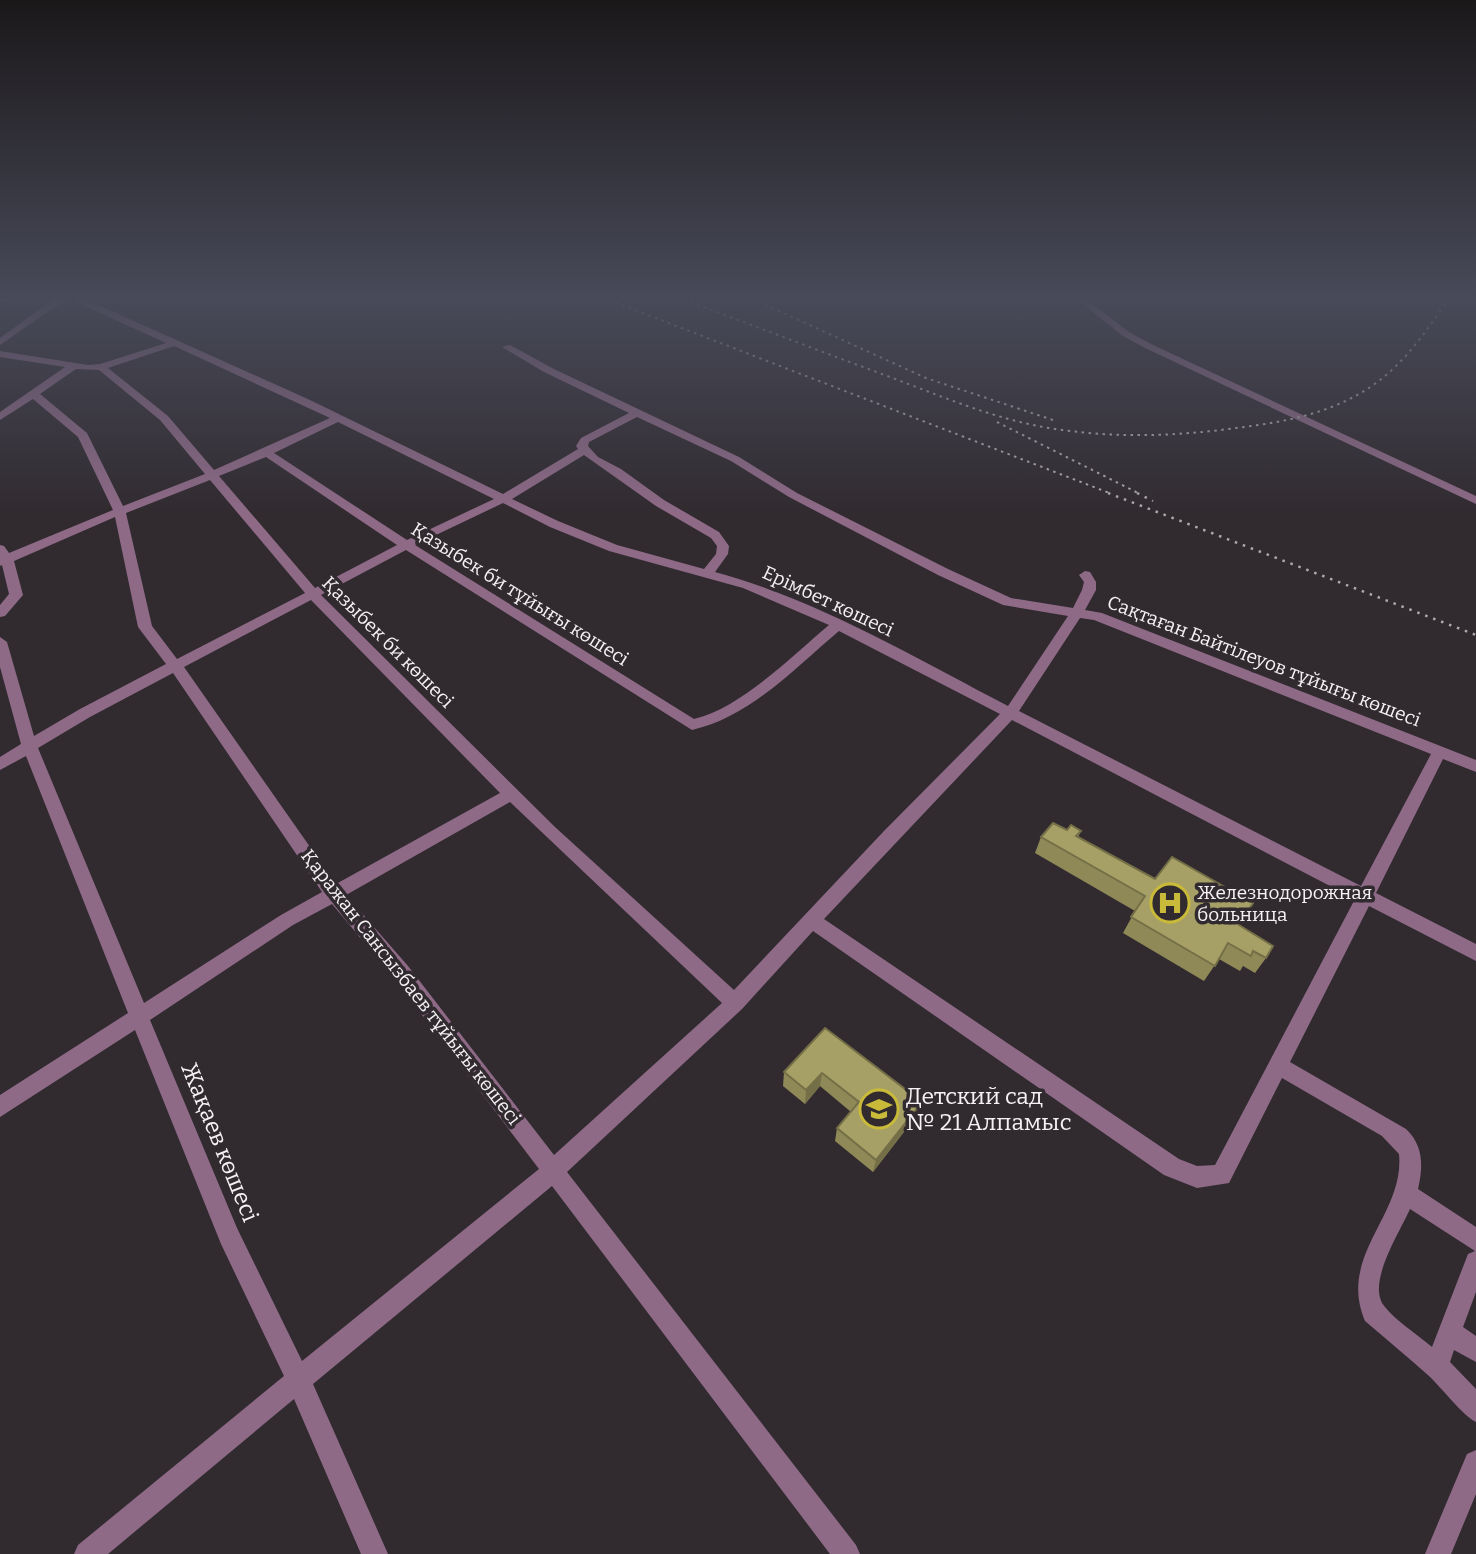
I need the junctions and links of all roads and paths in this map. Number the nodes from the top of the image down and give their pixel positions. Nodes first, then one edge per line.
1 (100, 367) edge
2 (71, 368) edge
3 (228, 368) edge
4 (544, 368) edge
5 (1194, 368) edge
6 (34, 394) junction
7 (638, 412) junction
8 (0, 417) edge
9 (338, 418) junction
10 (584, 450) junction
11 (267, 452) junction
12 (214, 475) junction
13 (503, 499) junction
14 (1476, 500) edge
15 (120, 511) junction
16 (406, 545) junction
17 (2, 557) edge
18 (707, 573) junction
19 (1085, 575) dead end
20 (313, 594) junction
21 (1078, 611) junction
22 (0, 613) edge
23 (838, 625) junction
24 (0, 642) edge
25 (176, 667) junction
26 (1011, 712) junction
27 (29, 745) junction
28 (1440, 751) junction
29 (0, 764) edge
30 (1476, 766) edge
31 (511, 794) junction
32 (333, 893) junction
33 (1365, 895) junction
34 (811, 921) junction
35 (1476, 953) edge
36 (735, 1003) junction
37 (140, 1016) junction
38 (1277, 1065) junction
39 (0, 1107) edge
40 (554, 1170) junction
41 (1404, 1193) junction
42 (1476, 1240) edge
43 (1476, 1262) edge
44 (1449, 1332) junction
45 (1476, 1350) edge
46 (1436, 1366) junction
47 (298, 1379) junction
48 (1476, 1410) edge
49 (1476, 1463) edge
50 (87, 1554) edge
51 (375, 1554) edge
52 (848, 1554) edge
53 (1438, 1554) edge

1 - 12 street, Қазыбек би көшесі
2 - 6 street
3 - 9 street, Ерімбет көшесі
4 - 7 street, Сақтаған Байтілеуов тұйығы көшесі
5 - 14 street
6 - 8 street
6 - 15 street, Қаражан Сансызбаев тұйығы көшесі
7 - 10 street
7 - 21 street, Сақтаған Байтілеуов тұйығы көшесі
9 - 11 street
9 - 13 street, Ерімбет көшесі
10 - 13 street
10 - 18 street
11 - 12 street
11 - 16 street, Қазыбек би тұйығы көшесі
12 - 15 street
12 - 20 street, Қазыбек би көшесі
13 - 16 street
13 - 18 street, Ерімбет көшесі
15 - 17 street
15 - 25 street, Қаражан Сансызбаев тұйығы көшесі
16 - 20 street
16 - 23 street, Қазыбек би тұйығы көшесі
17 - 22 street
18 - 23 street, Ерімбет көшесі
19 - 21 street
20 - 25 street
20 - 31 street, Қазыбек би көшесі
21 - 26 street
21 - 28 street, Сақтаған Байтілеуов тұйығы көшесі
23 - 26 street, Ерімбет көшесі
24 - 27 street, Жақаев көшесі
25 - 27 street
25 - 32 street, Қаражан Сансызбаев тұйығы көшесі
26 - 33 street, Ерімбет көшесі
26 - 34 street
27 - 29 street
27 - 37 street, Жақаев көшесі
28 - 30 street, Сақтаған Байтілеуов тұйығы көшесі
28 - 33 street
31 - 32 street
31 - 36 street, Қазыбек би көшесі
32 - 37 street
32 - 40 street, Қаражан Сансызбаев тұйығы көшесі
33 - 35 street, Ерімбет көшесі
33 - 38 street
34 - 36 street
34 - 38 street
36 - 40 street
37 - 39 street
37 - 47 street, Жақаев көшесі
38 - 41 street
40 - 47 street
40 - 52 street, Қаражан Сансызбаев тұйығы көшесі
41 - 42 street
41 - 46 street
43 - 44 street
44 - 45 street
44 - 46 street
46 - 48 street
47 - 50 street
47 - 51 street, Жақаев көшесі
49 - 53 street

